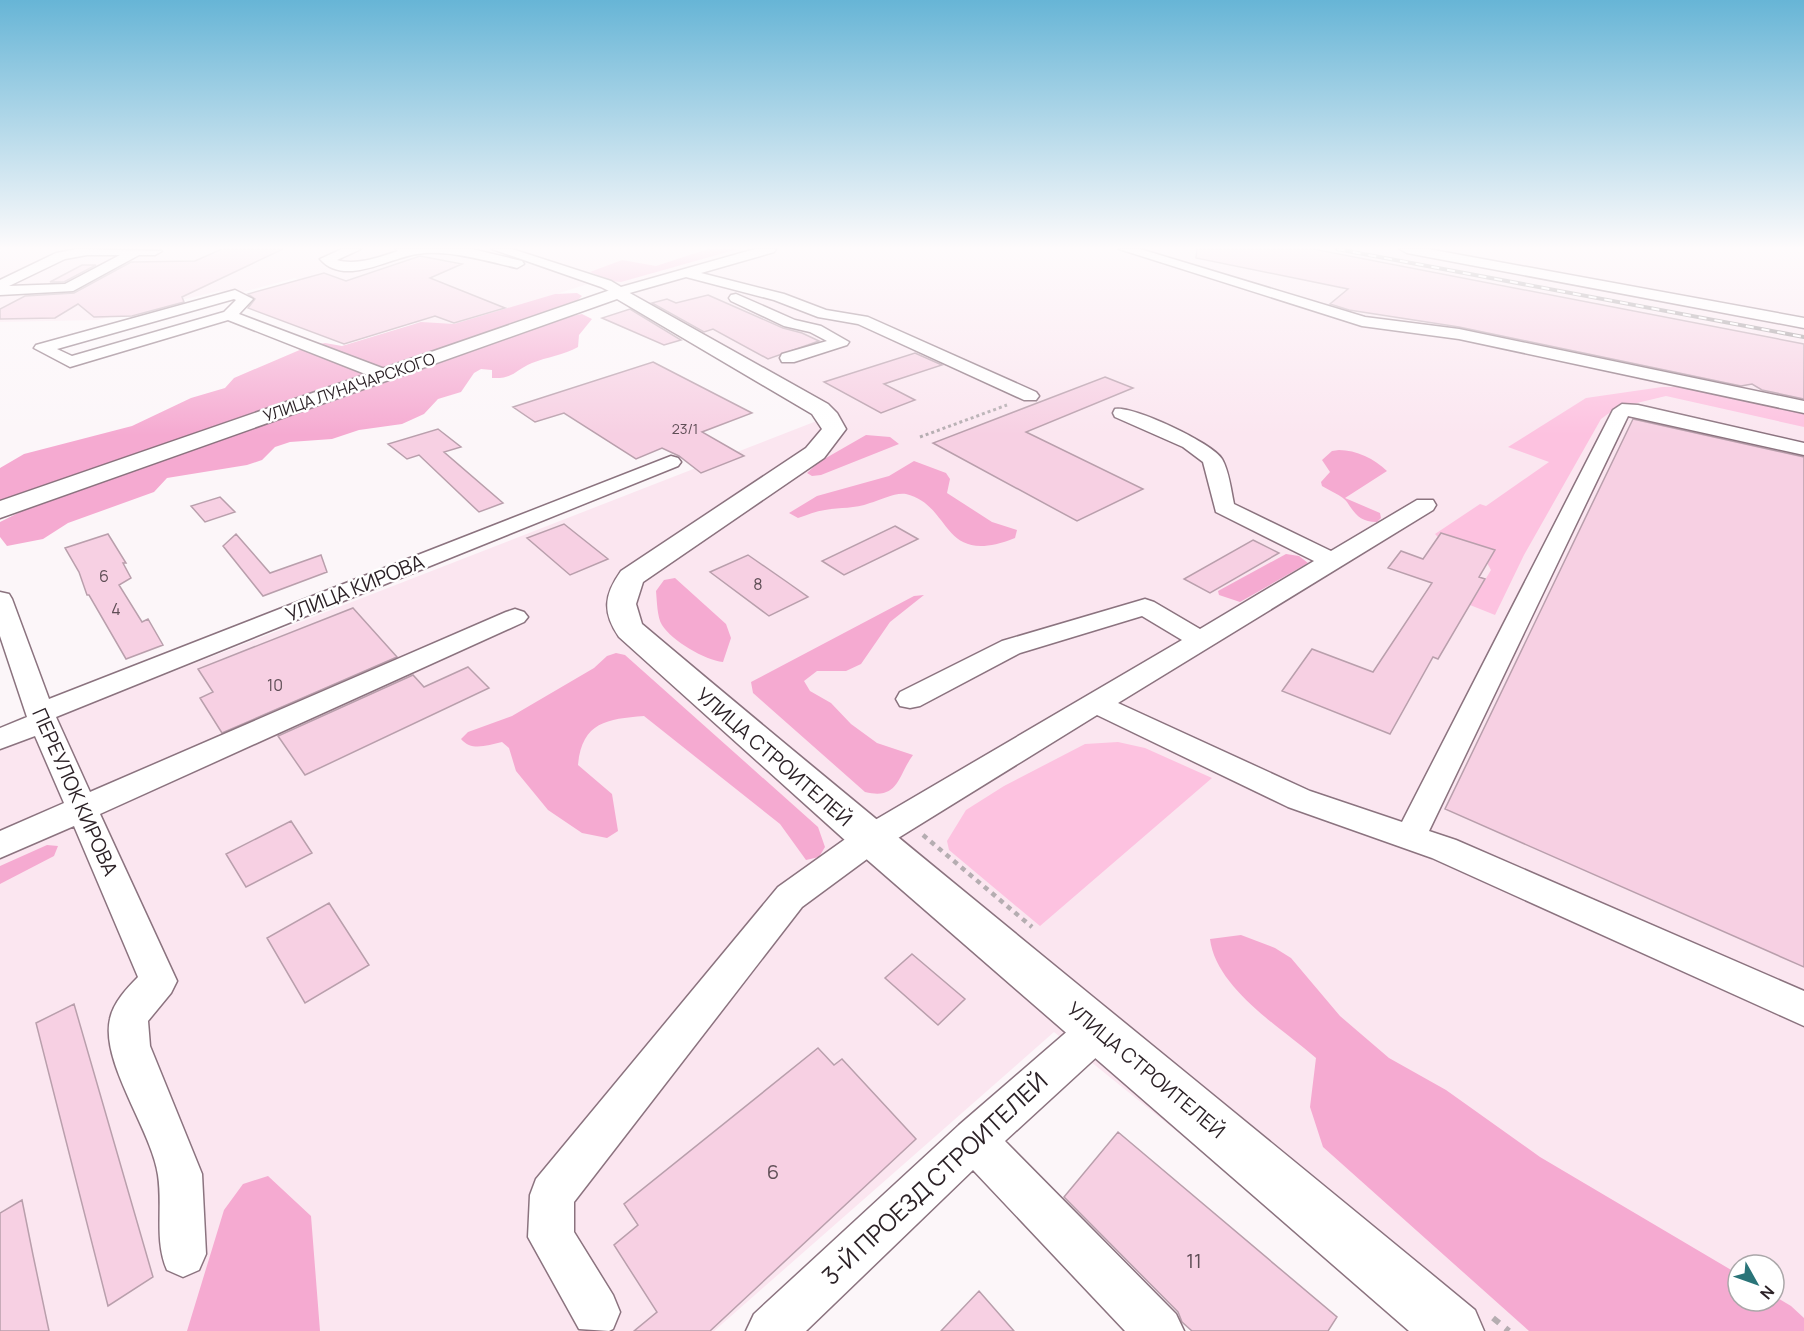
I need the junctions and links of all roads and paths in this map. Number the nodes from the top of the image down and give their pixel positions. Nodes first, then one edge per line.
1 (175, 311) edge
2 (233, 311) edge
3 (566, 311) edge
4 (672, 311) edge
5 (764, 311) edge
6 (816, 311) edge
7 (1330, 311) edge
8 (1740, 311) edge
9 (229, 315) junction
10 (1804, 323) edge
11 (788, 358) dead end
12 (384, 375) junction
13 (1030, 396) joint
14 (1804, 407) edge
15 (1122, 413) dead end
16 (920, 437) dead end
17 (1804, 449) edge
18 (671, 462) dead end
19 (1425, 505) dead end
20 (0, 510) edge
21 (1332, 561) junction
22 (0, 599) edge
23 (515, 617) dead end
24 (1201, 640) junction
25 (910, 699) dead end
26 (1097, 704) junction
27 (42, 717) junction
28 (0, 739) edge
29 (82, 808) junction
30 (1410, 837) junction
31 (870, 839) junction
32 (0, 845) edge
33 (1804, 1009) edge
34 (1099, 1029) junction
35 (974, 1140) junction
36 (183, 1254) dead end
37 (596, 1312) dead end
38 (771, 1331) edge
39 (1159, 1331) edge
40 (1454, 1331) edge

1 - 9 street
2 - 9 street
3 - 12 main road, УЛИЦА ЛУНАЧАРСКОГО
4 - 31 main road, УЛИЦА СТРОИТЕЛЕЙ
5 - 11 street
6 - 13 street
7 - 14 street
8 - 10 street
9 - 12 street
12 - 20 main road, УЛИЦА ЛУНАЧАРСКОГО
13 - 16 path
15 - 21 street
17 - 30 street
18 - 27 street, УЛИЦА КИРОВА
19 - 21 street
21 - 24 street
22 - 27 street, ПЕРЕУЛОК КИРОВА
23 - 29 street
24 - 25 street
24 - 26 street
26 - 30 street
26 - 31 street
27 - 28 street, УЛИЦА КИРОВА
27 - 29 street, ПЕРЕУЛОК КИРОВА
29 - 32 street
29 - 36 street, ПЕРЕУЛОК КИРОВА
30 - 33 street
31 - 34 main road, УЛИЦА СТРОИТЕЛЕЙ
31 - 37 street
34 - 35 street, 3-Й ПРОЕЗД СТРОИТЕЛЕЙ
34 - 40 main road, УЛИЦА СТРОИТЕЛЕЙ
35 - 38 street, 3-Й ПРОЕЗД СТРОИТЕЛЕЙ
35 - 39 street

